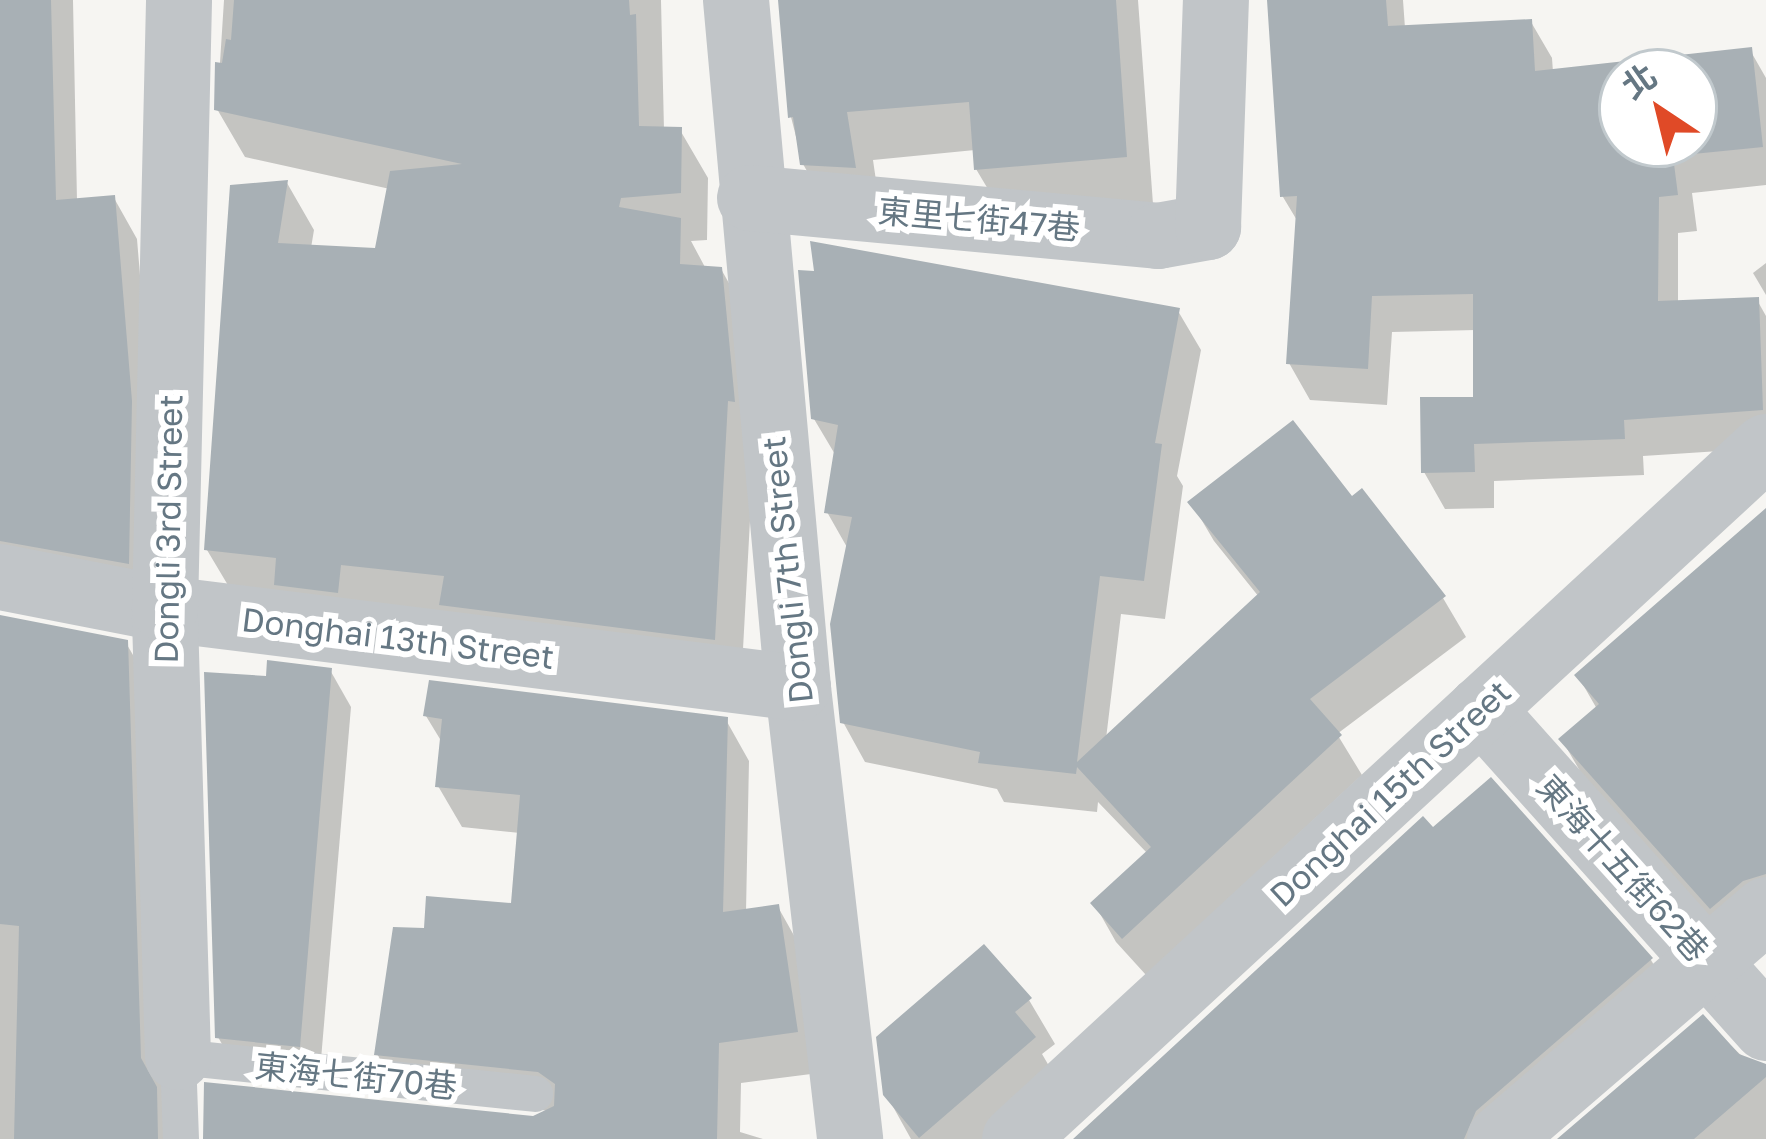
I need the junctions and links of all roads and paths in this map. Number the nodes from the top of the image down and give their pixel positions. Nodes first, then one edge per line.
1 (179, 0) edge
2 (736, 0) edge
3 (1216, 0) edge
4 (750, 198) junction
5 (1766, 447) edge
6 (0, 577) edge
7 (165, 609) junction
8 (798, 688) junction
9 (1481, 709) junction
10 (1766, 910) edge
11 (1707, 961) junction
12 (1766, 1028) edge
13 (178, 1057) junction
14 (535, 1094) dead end
15 (181, 1139) edge
16 (850, 1139) edge
17 (1015, 1139) edge
18 (1500, 1139) edge

1 - 7 street, Dongli 3rd Street
2 - 4 street, Dongli 7th Street
3 - 4 street, 東里七街47巷
4 - 8 street, Dongli 7th Street
5 - 9 street, Donghai 15th Street
6 - 7 street, Donghai 13th Street
7 - 8 street, Donghai 13th Street
7 - 13 street, Dongli 3rd Street
8 - 16 street, Dongli 7th Street
9 - 11 street, 東海十五街62巷
9 - 17 street, Donghai 15th Street
10 - 11 street
11 - 12 street, 東海十五街62巷
11 - 18 street
13 - 14 lane, 東海七街70巷
13 - 15 lane

